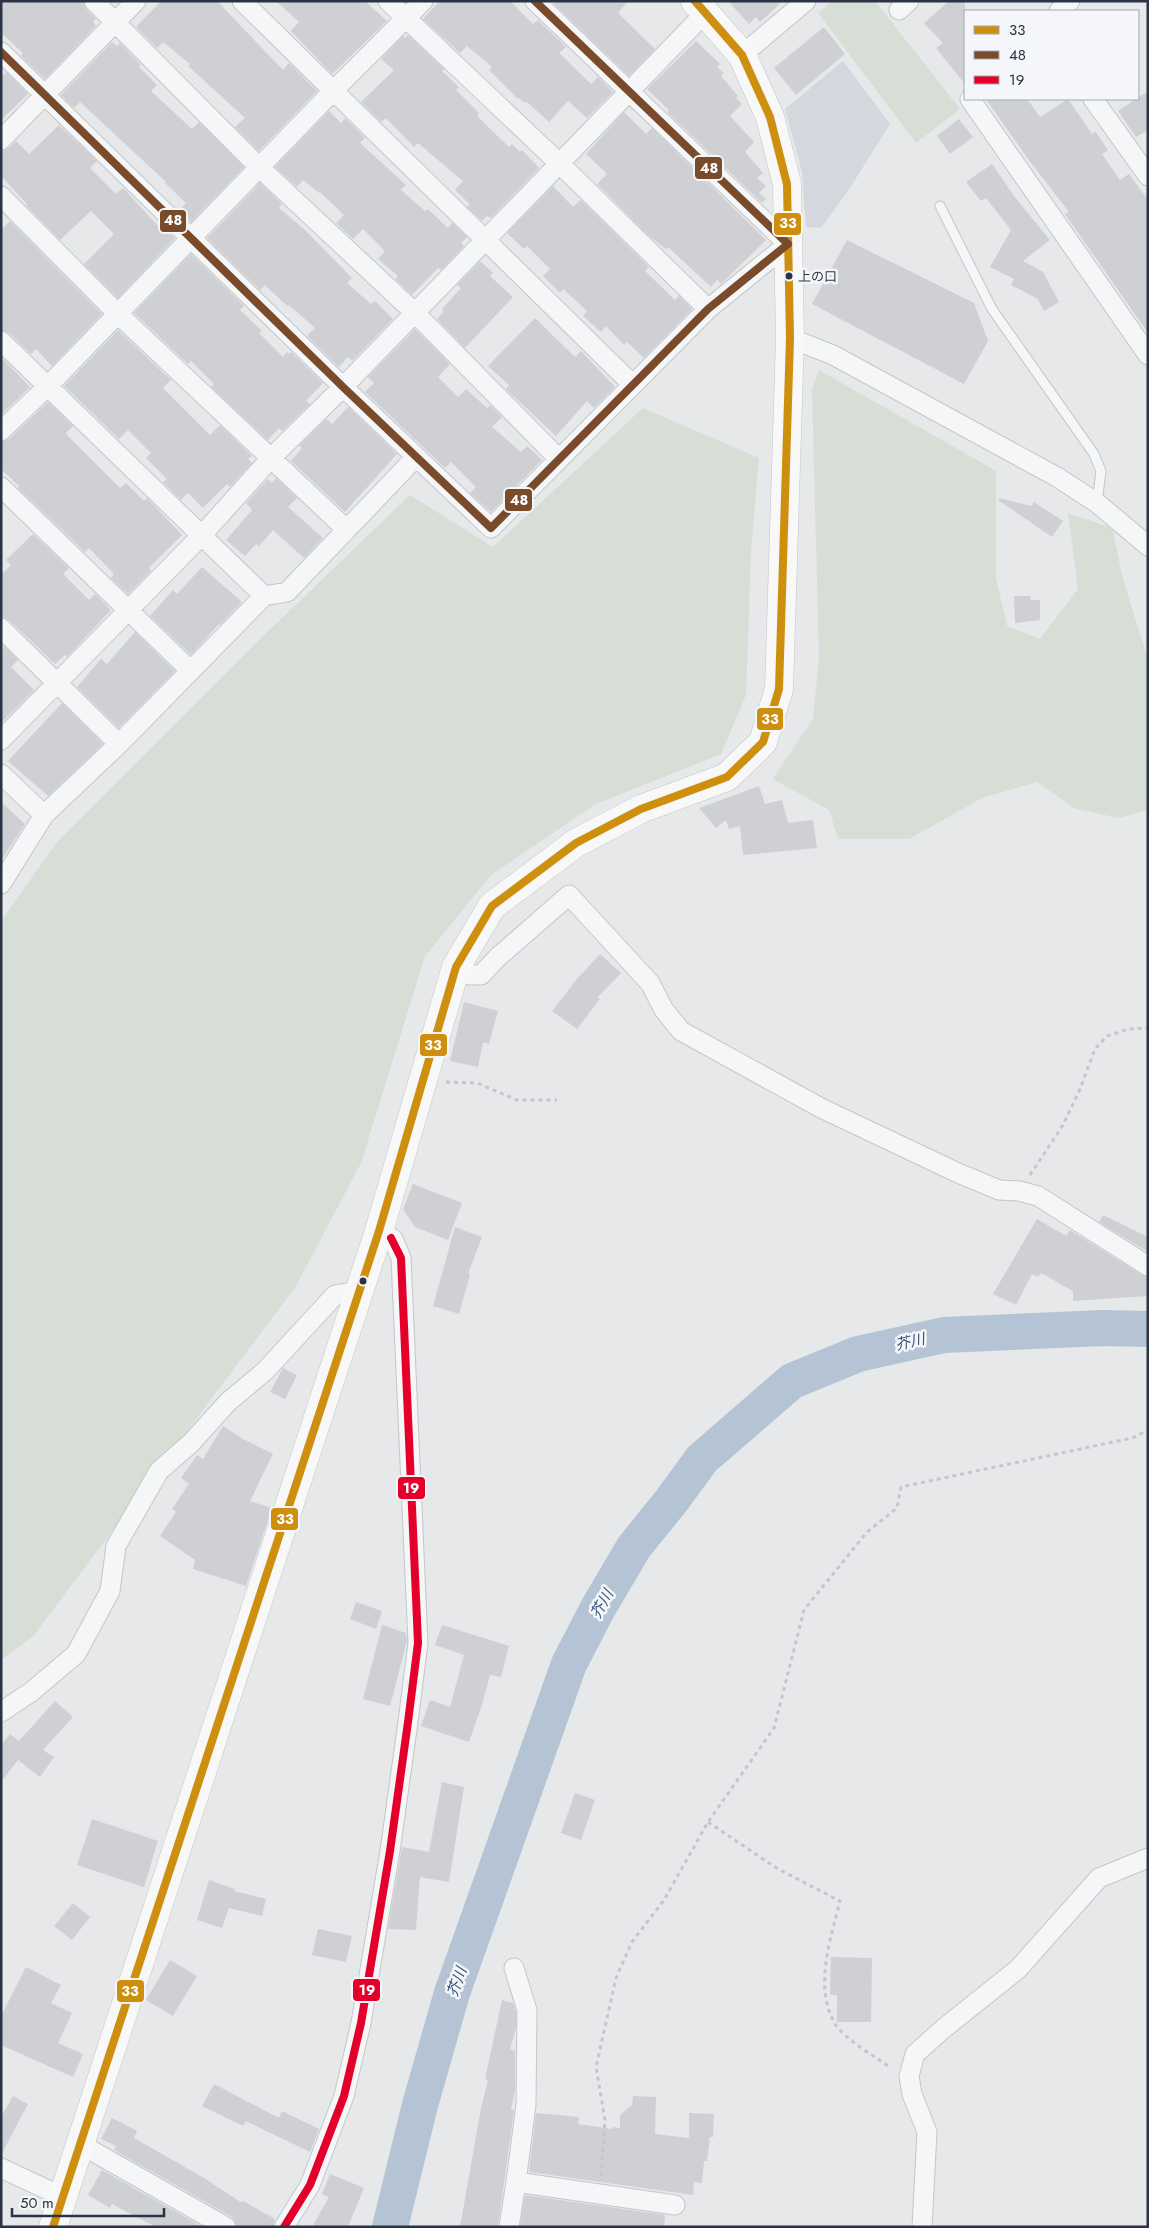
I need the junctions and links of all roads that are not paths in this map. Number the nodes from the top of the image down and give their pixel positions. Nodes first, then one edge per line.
1 (94, 1) edge
2 (136, 1) edge
3 (242, 1) edge
4 (388, 1) edge
5 (424, 1) edge
6 (535, 1) edge
7 (806, 1) edge
8 (1070, 1) edge
9 (700, 7) edge
10 (1059, 10) edge
11 (406, 18) junction
12 (116, 23) junction
13 (1, 52) edge
14 (742, 55) junction
15 (334, 90) junction
16 (630, 93) junction
17 (46, 95) junction
18 (971, 100) edge
19 (1094, 100) edge
20 (1, 140) edge
21 (560, 164) junction
22 (260, 168) junction
23 (1148, 176) edge
24 (1, 196) edge
25 (940, 206) dead end
26 (191, 238) junction
27 (486, 239) junction
28 (788, 244) junction
29 (708, 309) junction
30 (414, 312) junction
31 (117, 313) junction
32 (790, 338) junction
33 (1, 341) edge
34 (1145, 346) edge
35 (632, 384) junction
36 (47, 387) junction
37 (343, 387) junction
38 (1, 431) edge
39 (416, 457) junction
40 (271, 458) junction
41 (559, 459) junction
42 (1, 488) edge
43 (1096, 503) junction
44 (346, 529) junction
45 (202, 535) junction
46 (1148, 546) edge
47 (264, 596) junction
48 (129, 611) junction
49 (1, 628) edge
50 (190, 670) junction
51 (57, 682) junction
52 (1, 740) edge
53 (119, 744) junction
54 (1, 774) edge
55 (44, 815) junction
56 (1, 884) edge
57 (456, 967) junction
58 (379, 1231) junction
59 (1148, 1266) edge
60 (358, 1291) junction
61 (1, 1712) edge
62 (1148, 1858) edge
63 (514, 1968) dead end
64 (80, 2144) junction
65 (1, 2168) edge
66 (516, 2182) junction
67 (63, 2197) junction
68 (675, 2205) dead end
69 (53, 2227) edge
70 (226, 2227) edge
71 (284, 2227) edge
72 (509, 2227) edge
73 (922, 2227) edge

1 - 12 street
2 - 12 street
3 - 15 street
4 - 11 street
5 - 11 street
6 - 16 street
7 - 14 street
8 - 10 street
9 - 14 main road
9 - 16 street
11 - 15 street
11 - 21 street
12 - 17 street
12 - 22 street
13 - 17 street
14 - 28 main road
15 - 22 street
15 - 27 street
16 - 21 street
16 - 28 street
17 - 20 street
17 - 26 street
18 - 34 street
19 - 23 street
21 - 27 street
21 - 29 street
22 - 26 street
22 - 30 street
24 - 31 street
25 - 43 lane
26 - 31 street
26 - 37 street
27 - 30 street
27 - 35 street
28 - 29 street
28 - 32 main road
29 - 35 street
30 - 37 street
30 - 41 street
31 - 36 street
31 - 40 street
32 - 43 street
32 - 57 main road
33 - 36 street
35 - 41 street
36 - 38 street
36 - 45 street
37 - 39 street
37 - 40 street
39 - 41 street
39 - 44 street
40 - 44 street
40 - 45 street
42 - 48 street
43 - 46 street
44 - 47 street
45 - 47 street
45 - 48 street
47 - 50 street
48 - 50 street
48 - 51 street
49 - 51 street
50 - 53 street
51 - 52 street
51 - 53 street
53 - 55 street
54 - 55 street
55 - 56 street
57 - 58 main road
57 - 59 street
58 - 60 main road
58 - 71 street
60 - 61 street
60 - 64 main road
62 - 73 street
63 - 66 street
64 - 67 main road
64 - 70 street
65 - 67 street
66 - 68 street
66 - 72 street
67 - 69 main road

